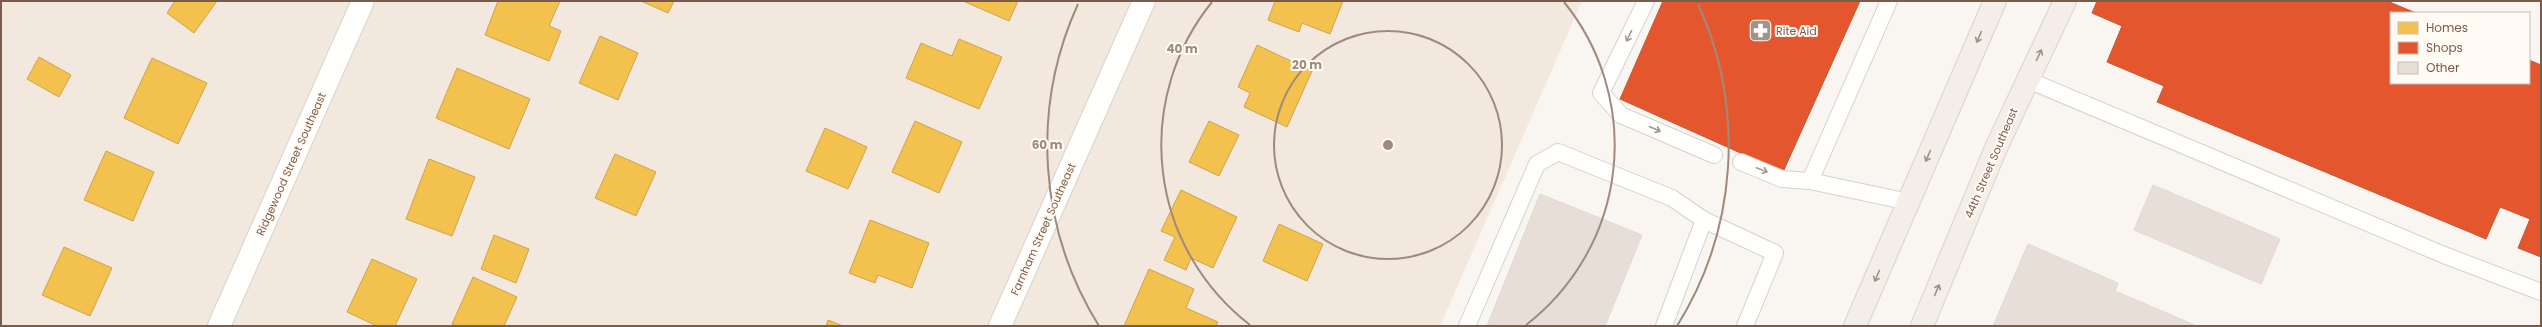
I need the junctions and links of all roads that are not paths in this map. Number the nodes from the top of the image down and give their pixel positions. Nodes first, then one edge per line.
1 (362, 1) edge
2 (1144, 1) edge
3 (1646, 1) edge
4 (1889, 1) edge
5 (1995, 1) edge
6 (2065, 1) edge
7 (2028, 80) junction
8 (1714, 155) dead end
9 (1741, 162) dead end
10 (1810, 181) junction
11 (1909, 202) junction
12 (1704, 220) junction
13 (2541, 292) edge
14 (219, 326) edge
15 (1000, 326) edge
16 (1468, 326) edge
17 (1664, 326) edge
18 (1745, 326) edge
19 (1855, 326) edge
20 (1922, 326) edge

1 - 14 street, Ridgewood Street Southeast
2 - 15 street, Farnham Street Southeast
3 -> 8 lane
4 - 10 lane
5 -> 11 main road
7 -> 6 main road, 44th Street Southeast
7 - 13 lane
20 -> 7 main road, 44th Street Southeast
9 -> 10 lane
10 - 11 lane
11 -> 19 main road
12 - 16 lane
12 - 17 lane
12 - 18 lane

